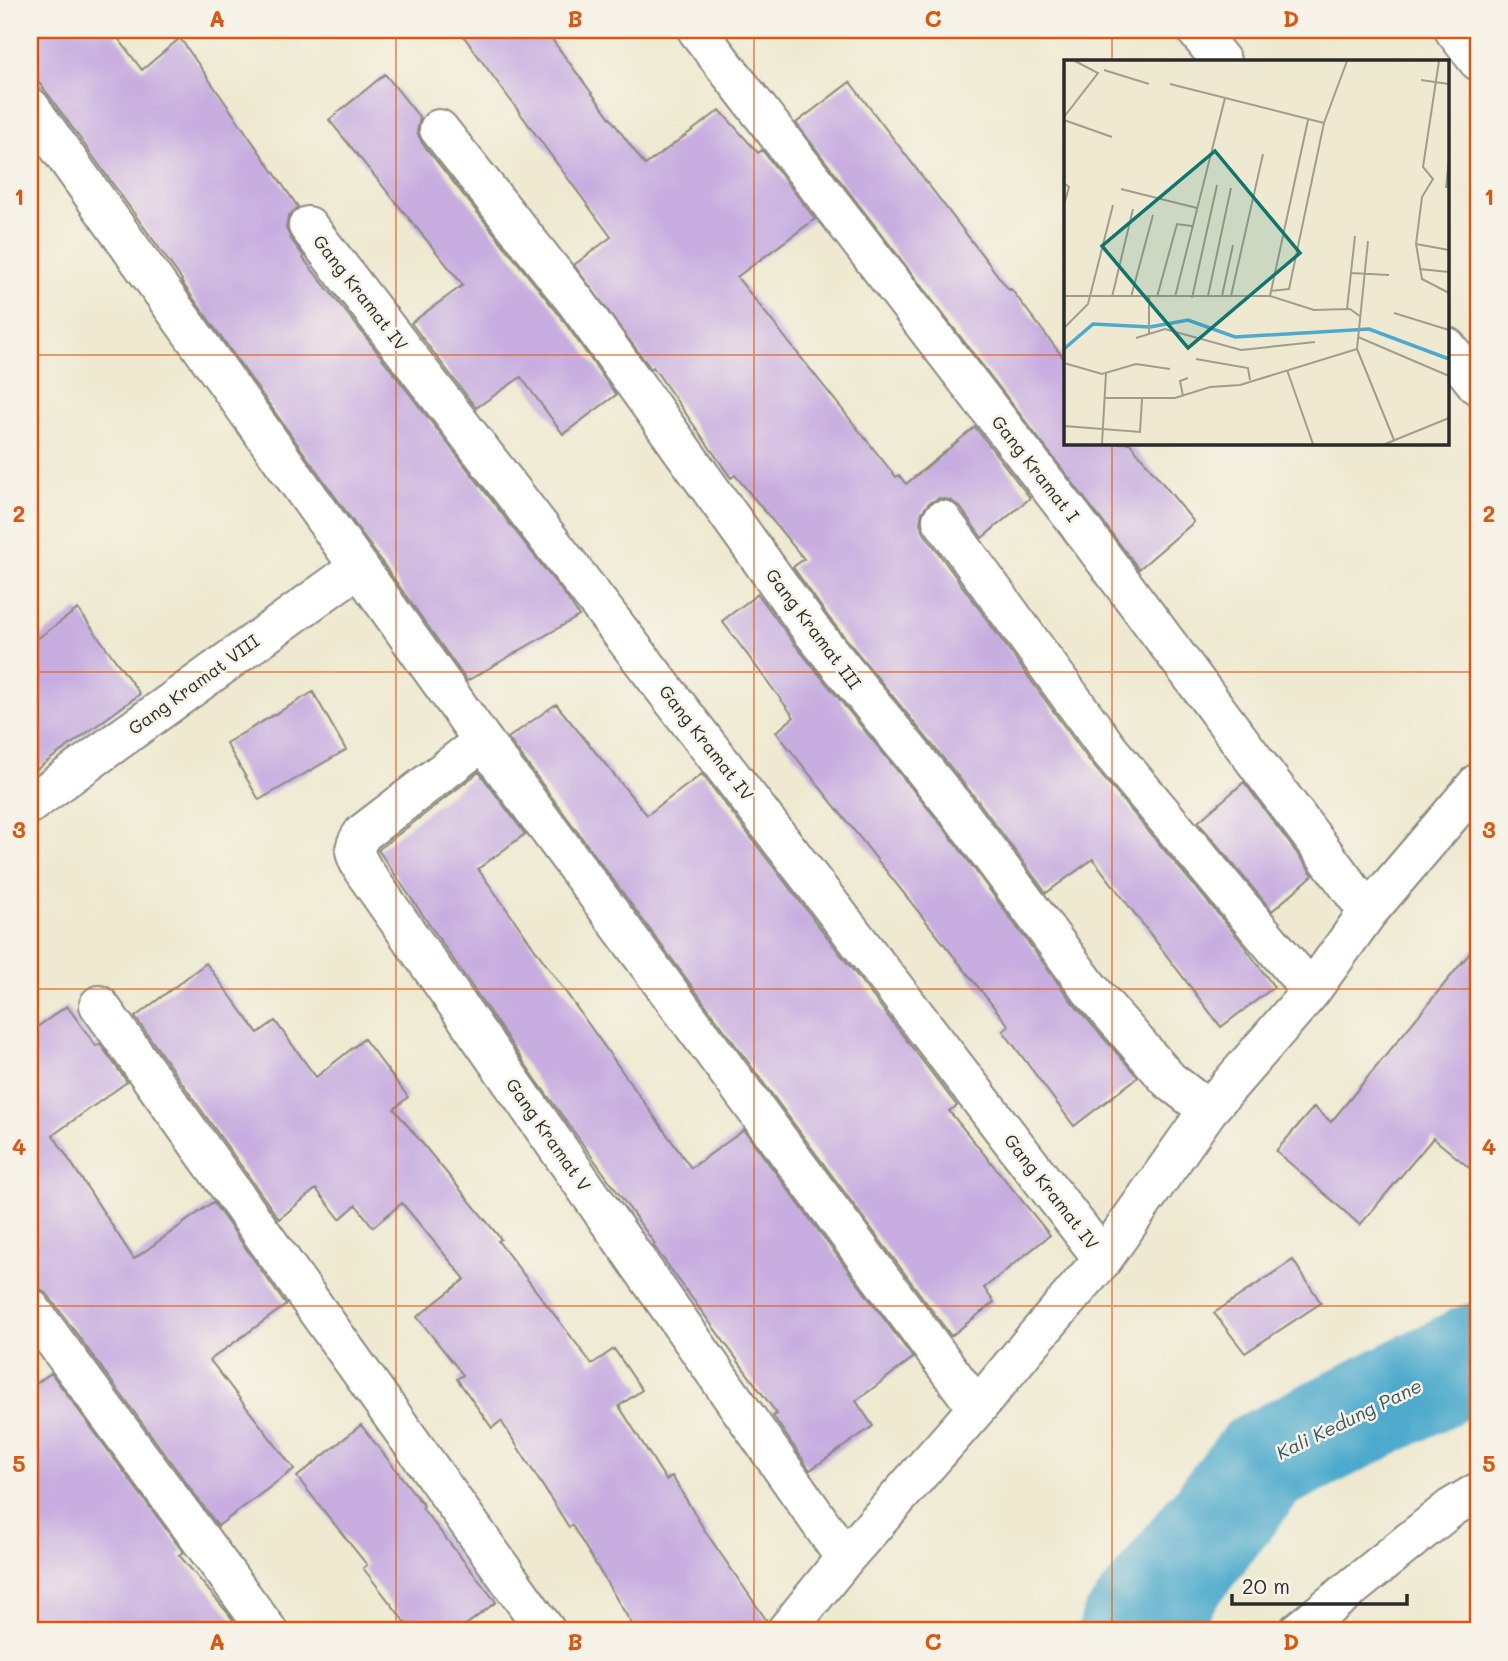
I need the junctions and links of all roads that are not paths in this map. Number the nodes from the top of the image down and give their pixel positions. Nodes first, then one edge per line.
1 (697, 30) edge
2 (1196, 30) edge
3 (1454, 30) edge
4 (1220, 60) edge
5 (1478, 61) edge
6 (30, 107) edge
7 (439, 129) dead end
8 (308, 226) dead end
9 (1448, 347) edge
10 (1478, 386) edge
11 (943, 520) dead end
12 (359, 567) junction
13 (483, 741) junction
14 (1478, 783) edge
15 (30, 804) edge
16 (1368, 912) junction
17 (1311, 991) junction
18 (99, 1005) dead end
19 (1208, 1110) junction
20 (1103, 1259) junction
21 (30, 1308) edge
22 (977, 1408) junction
23 (1478, 1492) edge
24 (845, 1558) junction
25 (268, 1631) edge
26 (546, 1631) edge
27 (787, 1631) edge
28 (1298, 1631) edge

1 - 16 street, Gang Kramat I
2 - 4 street
3 - 5 street
6 - 12 street
7 - 19 street, Gang Kramat III
8 - 20 street, Gang Kramat IV
9 - 10 street
11 - 17 street
12 - 13 street
12 - 15 street, Gang Kramat VIII
13 - 22 street
13 - 24 street, Gang Kramat V
14 - 16 street
16 - 17 street
17 - 19 street
18 - 26 street
19 - 20 street
20 - 22 street
21 - 25 street
22 - 24 street
23 - 28 street
24 - 27 street

